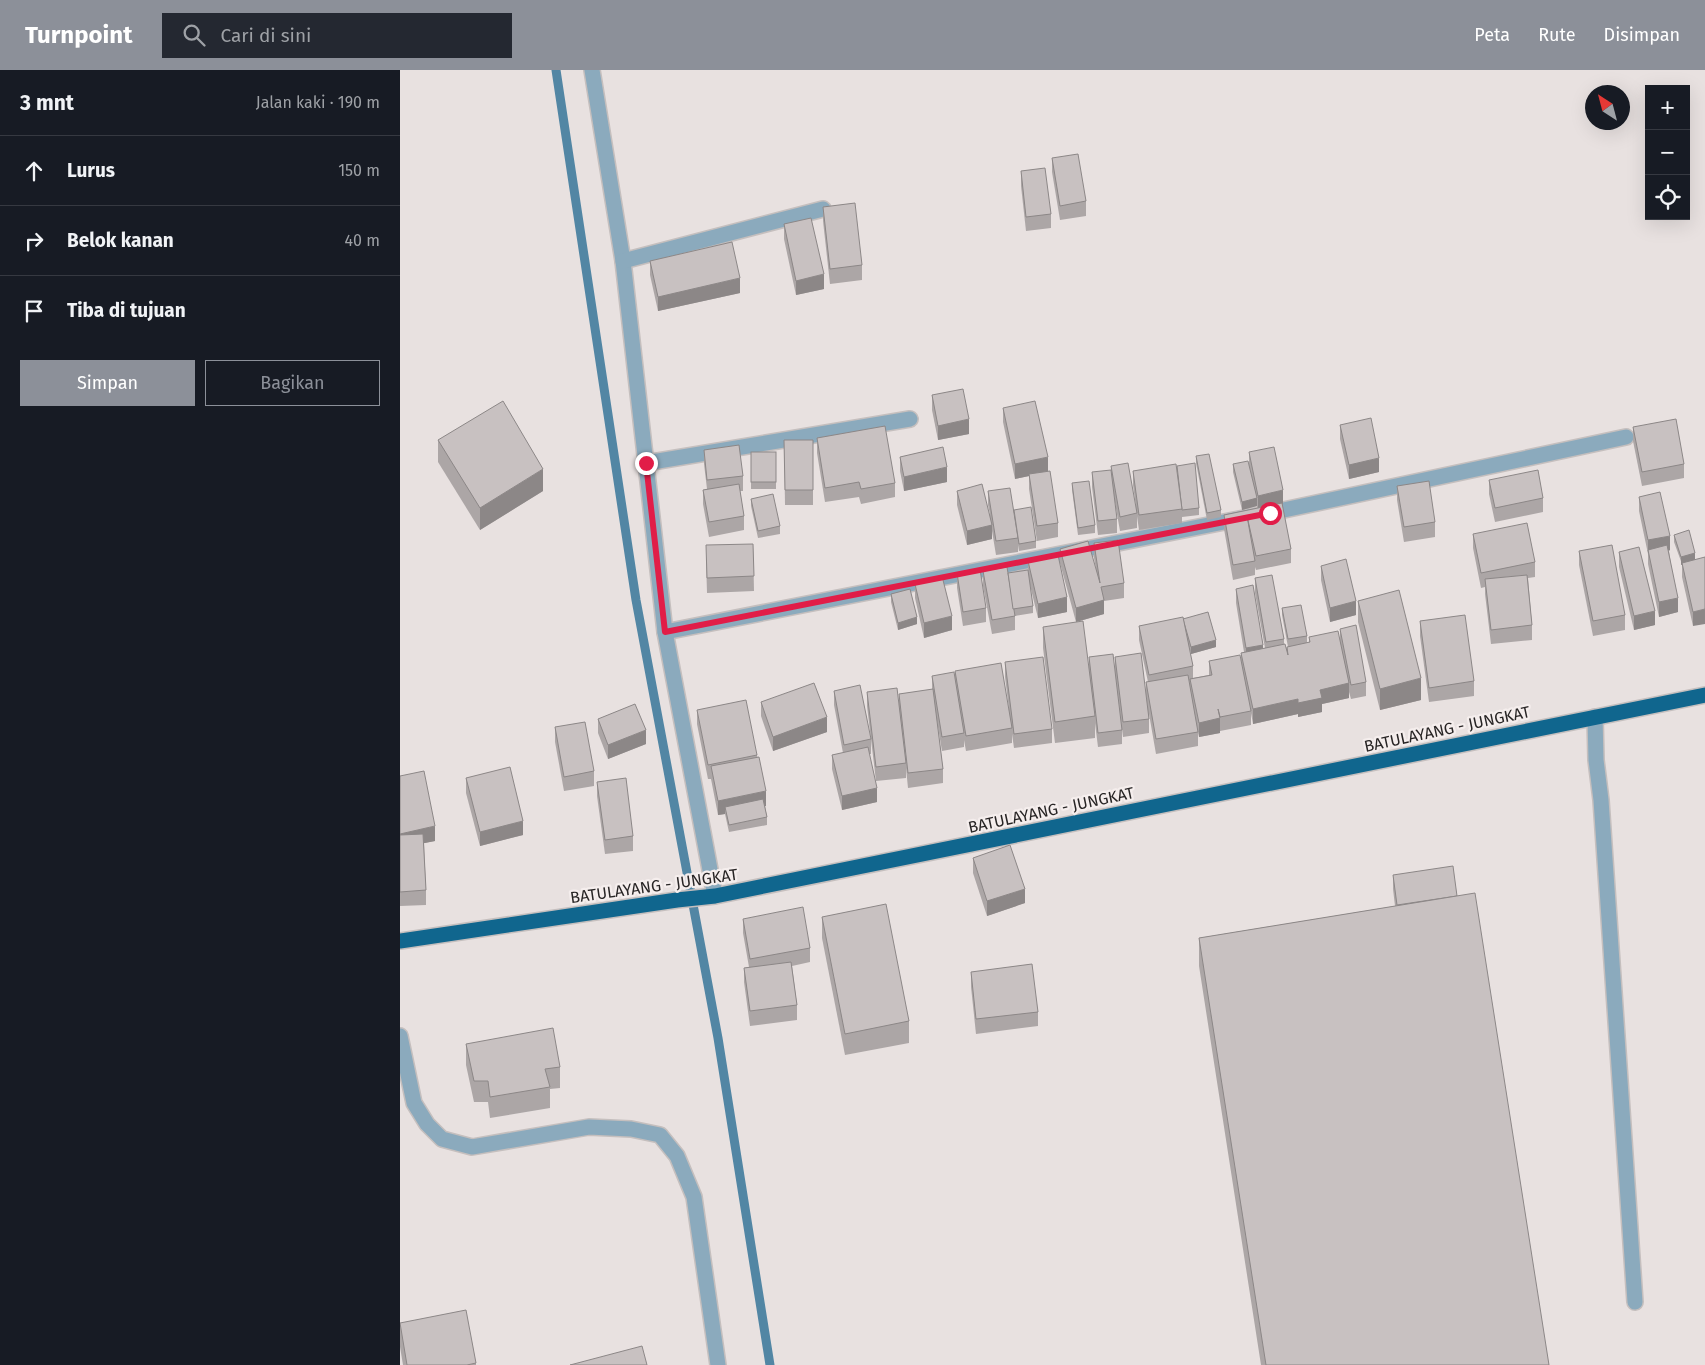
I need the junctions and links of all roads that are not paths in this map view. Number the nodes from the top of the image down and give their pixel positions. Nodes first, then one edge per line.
1 (592, 70) edge
2 (823, 209) edge
3 (623, 261) junction
4 (910, 419) dead end
5 (1626, 437) dead end
6 (646, 463) junction
7 (665, 632) junction
8 (1705, 695) edge
9 (1595, 717) junction
10 (708, 897) junction
11 (400, 941) edge
12 (400, 1036) edge
13 (1635, 1302) dead end
14 (718, 1365) edge

1 - 3 street
2 - 3 street
3 - 6 street
4 - 6 street
5 - 7 street
6 - 7 street
7 - 10 street
8 - 9 highway, BATULAYANG - JUNGKAT
9 - 10 highway, BATULAYANG - JUNGKAT
9 - 13 street
10 - 11 highway, BATULAYANG - JUNGKAT
12 - 14 street

